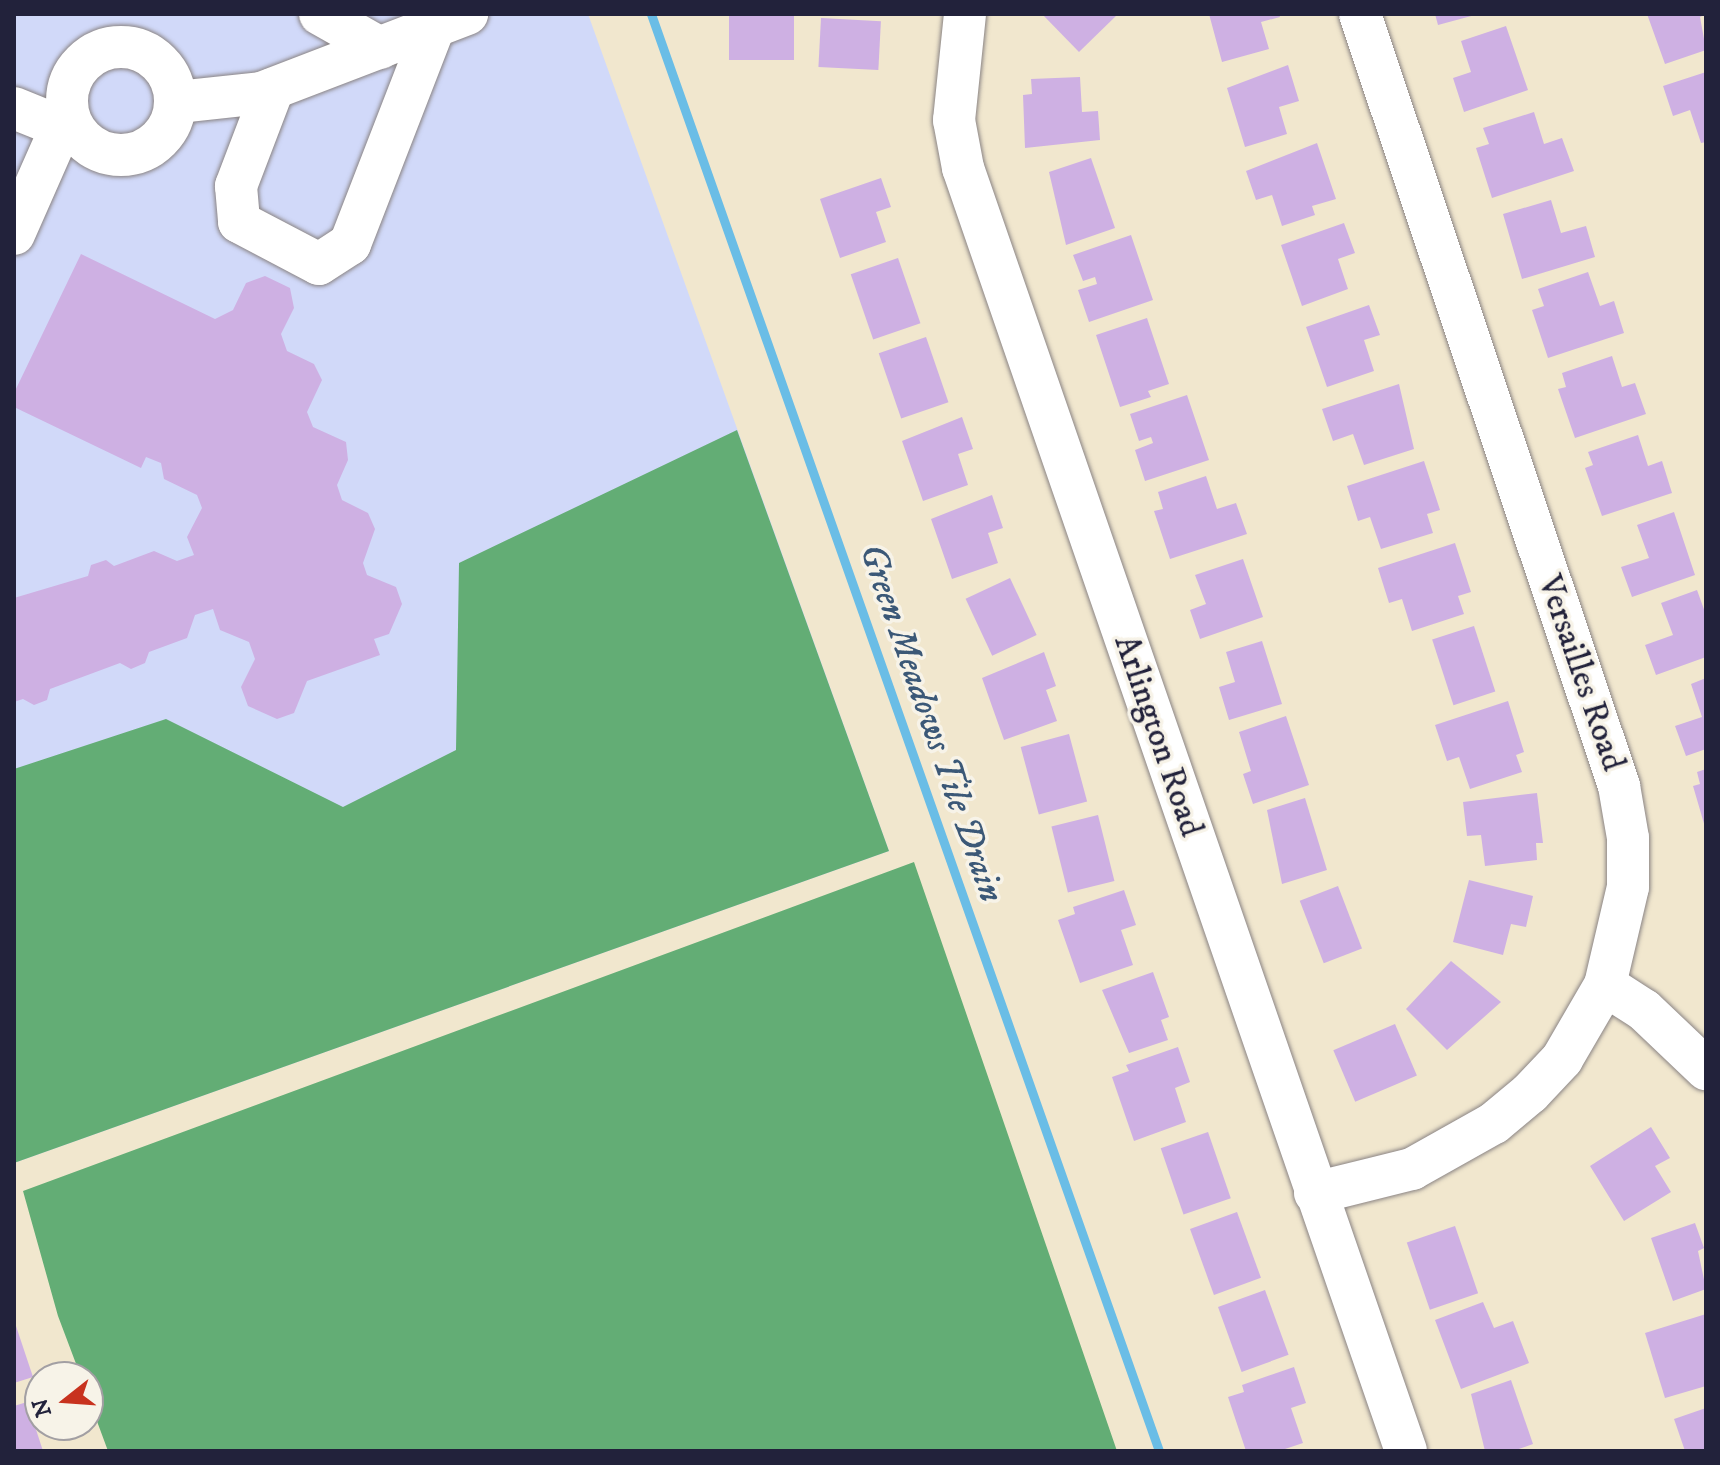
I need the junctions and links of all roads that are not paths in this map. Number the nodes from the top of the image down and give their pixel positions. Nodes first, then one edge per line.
1 (320, 14) edge
2 (965, 14) edge
3 (1360, 14) edge
4 (450, 20) edge
5 (380, 48) junction
6 (273, 89) junction
7 (178, 102) junction
8 (14, 108) edge
9 (64, 121) junction
10 (14, 234) edge
11 (1605, 985) junction
12 (1706, 1069) edge
13 (1315, 1193) junction
14 (1406, 1451) edge

1 - 5 street
2 - 13 street, Arlington Road
3 - 11 street, Versailles Road
4 - 5 street
4 - 6 street
5 - 6 street
6 - 7 street
7 - 9 street
7 - 9 street
8 - 9 street
9 - 10 street
11 - 12 street
11 - 13 street, Versailles Road
13 - 14 street, Arlington Road

